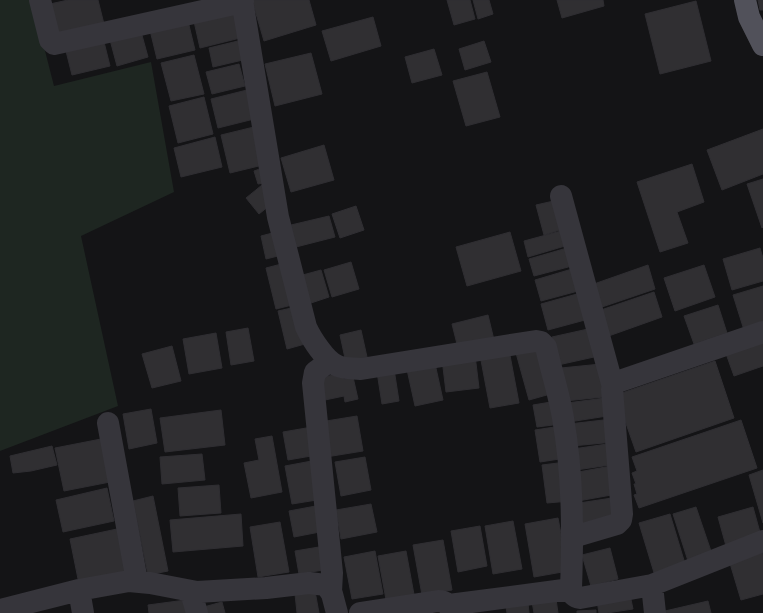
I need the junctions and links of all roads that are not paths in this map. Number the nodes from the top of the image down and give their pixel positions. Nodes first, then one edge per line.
1 (40, 0) edge
2 (745, 0) edge
3 (243, 1) edge
4 (763, 45) edge
5 (561, 196) dead end
6 (763, 332) edge
7 (330, 361) junction
8 (613, 387) junction
9 (108, 423) dead end
10 (573, 537) junction
11 (763, 541) edge
12 (137, 581) junction
13 (652, 585) junction
14 (79, 590) junction
15 (191, 592) junction
16 (331, 592) junction
17 (573, 600) edge
18 (450, 609) edge
19 (0, 610) edge
20 (83, 613) edge
21 (197, 613) edge
22 (337, 613) edge
23 (360, 613) edge
24 (655, 613) edge

1 - 3 street
2 - 4 main road
3 - 7 street
5 - 8 street
6 - 8 street
7 - 10 street
7 - 16 street
8 - 10 street
9 - 12 street
10 - 17 street
11 - 13 street
12 - 14 street
12 - 15 street
13 - 17 street
13 - 24 street
14 - 19 street
14 - 20 street
15 - 16 street
15 - 21 street
16 - 22 street
17 - 18 street
18 - 23 street

